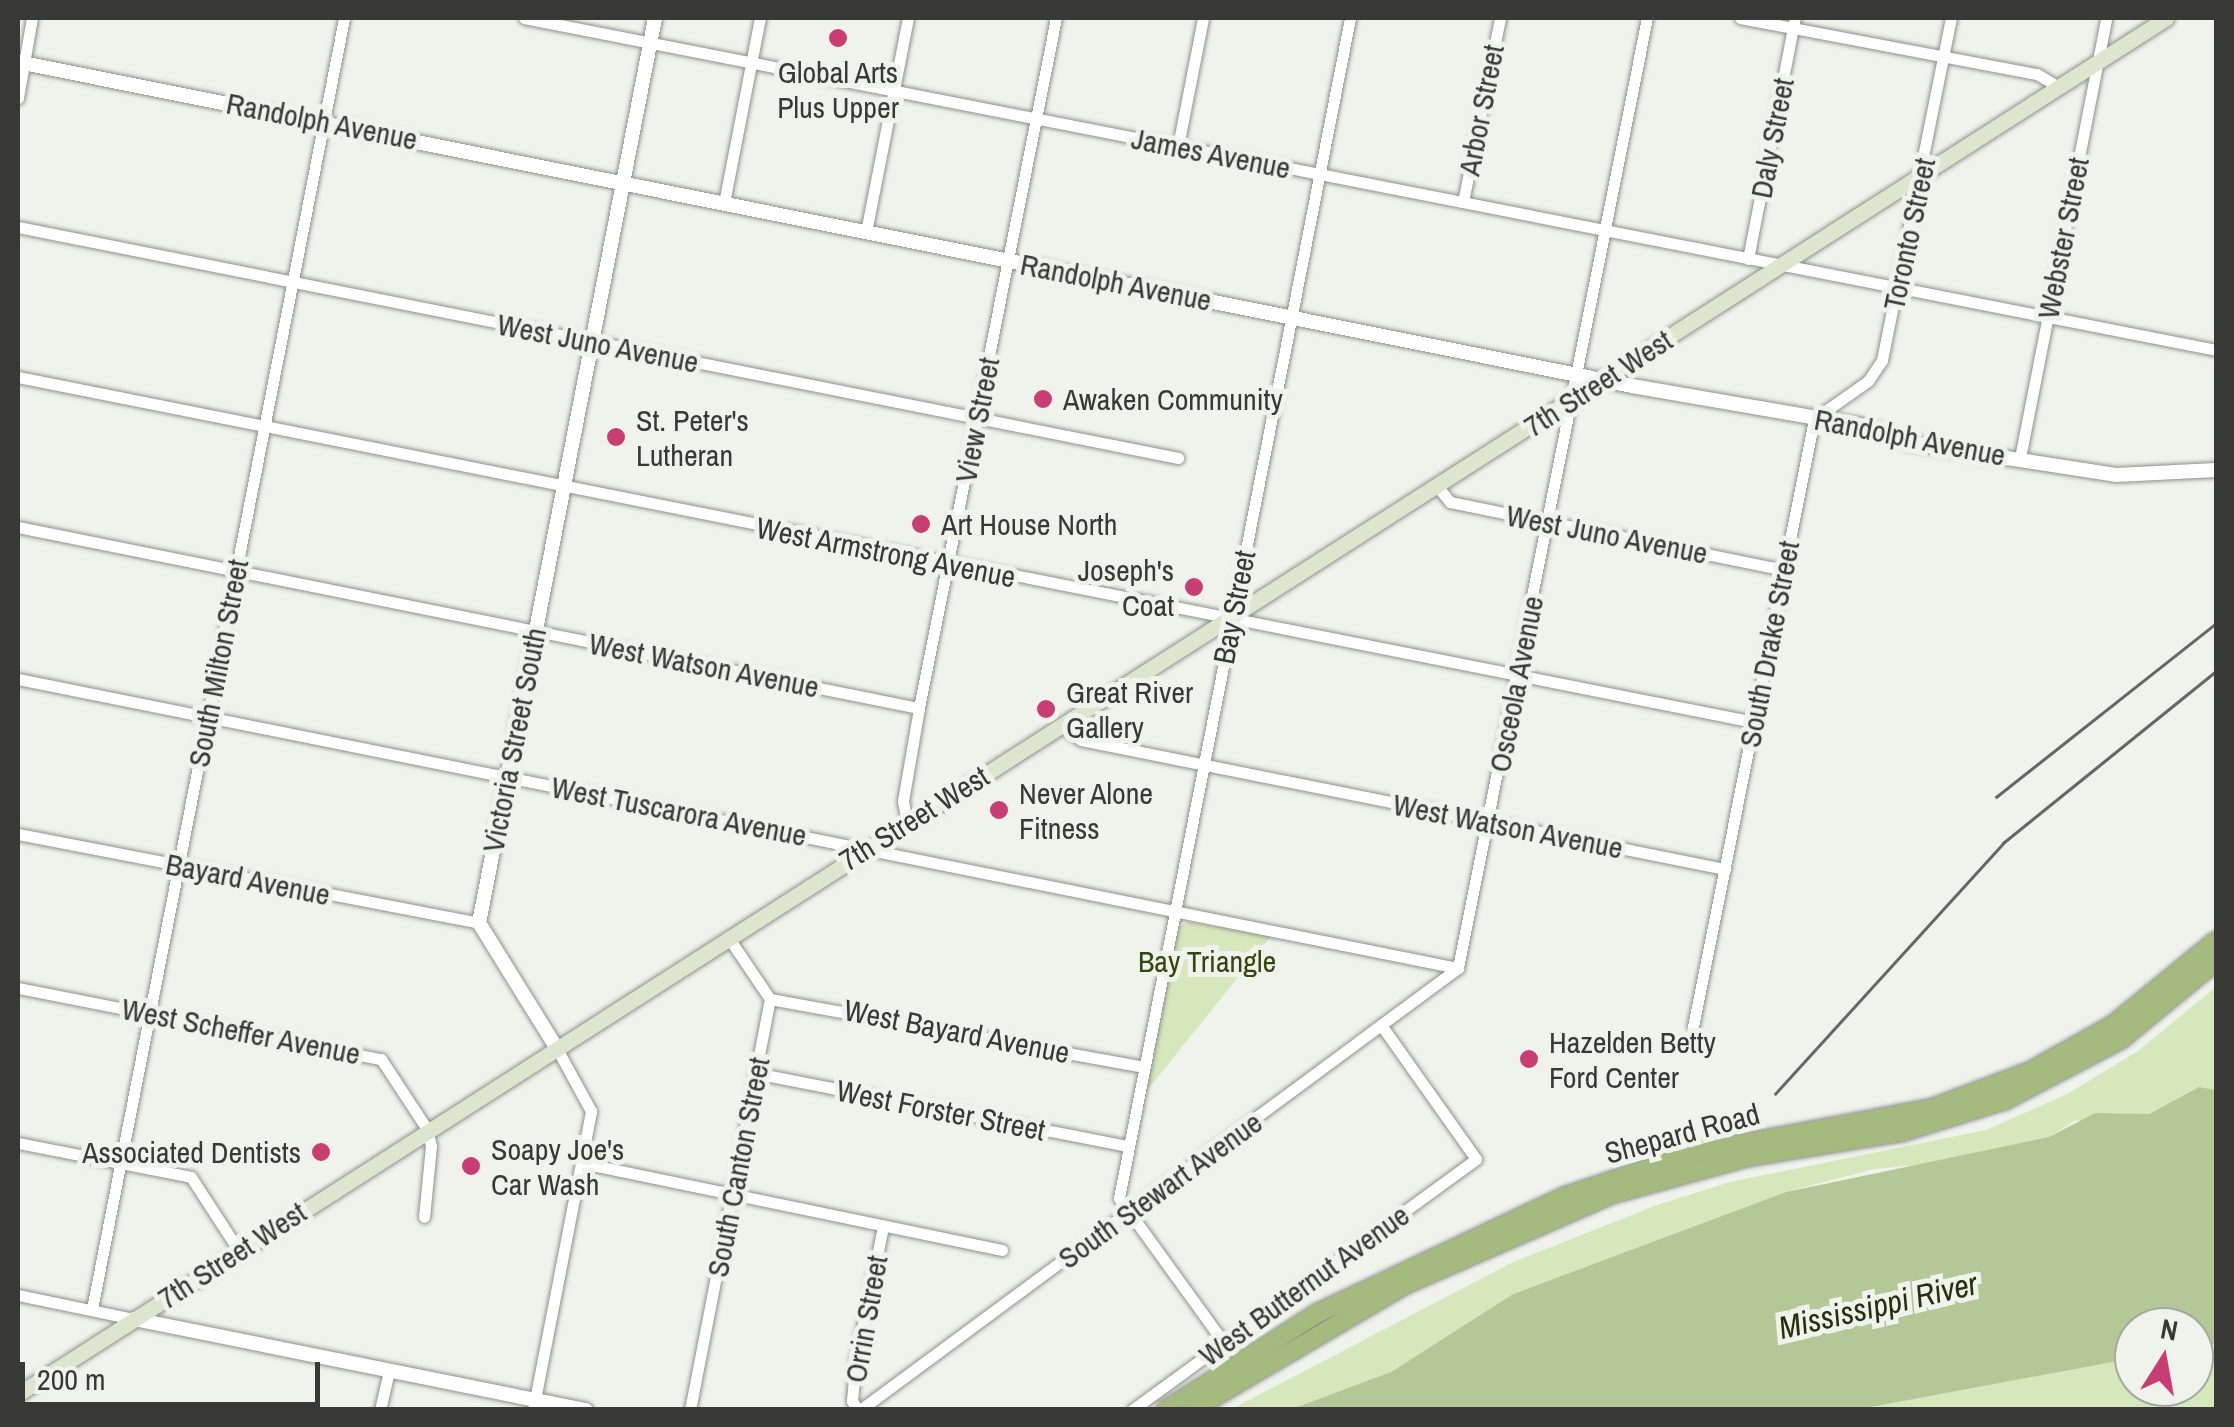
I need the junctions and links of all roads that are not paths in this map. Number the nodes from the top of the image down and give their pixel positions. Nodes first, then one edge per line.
1 (32, 18) edge
2 (344, 18) edge
3 (524, 18) edge
4 (655, 18) edge
5 (760, 18) edge
6 (908, 18) edge
7 (1056, 18) edge
8 (1203, 18) edge
9 (1350, 18) edge
10 (1500, 18) edge
11 (1647, 18) edge
12 (1740, 18) edge
13 (1951, 18) edge
14 (2106, 18) edge
15 (2166, 18) edge
16 (1794, 22) edge
17 (650, 44) junction
18 (1944, 55) junction
19 (2098, 61) junction
20 (21, 62) edge
21 (750, 63) junction
22 (2059, 87) junction
23 (894, 91) junction
24 (18, 98) edge
25 (1035, 120) junction
26 (323, 121) junction
27 (1178, 146) junction
28 (1320, 174) junction
29 (1919, 178) junction
30 (622, 183) junction
31 (1463, 202) junction
32 (724, 203) junction
33 (18, 227) edge
34 (1606, 230) junction
35 (866, 232) junction
36 (1748, 259) junction
37 (1008, 260) junction
38 (1783, 266) junction
39 (292, 280) junction
40 (1898, 288) junction
41 (1292, 316) junction
42 (2048, 319) junction
43 (592, 343) junction
44 (2216, 350) edge
45 (1578, 374) junction
46 (18, 378) edge
47 (1604, 380) junction
48 (1573, 399) junction
49 (978, 419) junction
50 (1814, 419) junction
51 (264, 429) junction
52 (1178, 458) dead end
53 (2020, 458) junction
54 (2216, 470) edge
55 (1436, 486) junction
56 (563, 487) junction
57 (1547, 523) junction
58 (18, 527) edge
59 (948, 564) junction
60 (1784, 570) junction
61 (236, 571) junction
62 (1232, 617) junction
63 (535, 631) junction
64 (1518, 673) junction
65 (18, 679) edge
66 (919, 708) junction
67 (207, 718) junction
68 (1754, 722) junction
69 (1060, 726) junction
70 (1203, 766) junction
71 (506, 777) junction
72 (907, 822) junction
73 (1489, 822) junction
74 (18, 834) edge
75 (867, 848) junction
76 (178, 866) junction
77 (1725, 869) junction
78 (1176, 915) junction
79 (479, 923) junction
80 (728, 938) junction
81 (2216, 941) edge
82 (2216, 962) edge
83 (1458, 968) junction
84 (18, 988) edge
85 (770, 1000) junction
86 (150, 1014) junction
87 (1382, 1026) junction
88 (1692, 1027) dead end
89 (556, 1047) junction
90 (1144, 1067) junction
91 (755, 1072) junction
92 (427, 1129) junction
93 (18, 1143) edge
94 (1128, 1146) junction
95 (120, 1163) junction
96 (582, 1163) junction
97 (732, 1196) junction
98 (1127, 1214) junction
99 (424, 1217) dead end
100 (883, 1227) junction
101 (239, 1250) junction
102 (1002, 1250) dead end
103 (18, 1294) edge
104 (92, 1309) junction
105 (134, 1319) junction
106 (1224, 1343) junction
107 (389, 1372) junction
108 (18, 1394) edge
109 (534, 1404) edge
110 (380, 1410) edge
111 (586, 1410) edge
112 (690, 1410) edge
113 (859, 1410) edge
114 (1132, 1410) edge
115 (1166, 1410) edge
116 (1192, 1410) edge

1 - 20 street
2 - 26 street, South Milton Street
3 - 17 street, James Avenue
4 - 17 street, Victoria Street South
5 - 21 street
6 - 23 street
7 - 25 street, View Street
8 - 27 street
9 - 28 street, Bay Street
10 - 31 street, Arbor Street
11 - 34 street
12 - 16 street
13 - 18 street, Toronto Street
14 - 19 street, Webster Street
15 - 19 main road, 7th Street West
16 - 18 street
16 - 36 street, Daly Street
17 - 21 street, James Avenue
17 - 30 street, Victoria Street South
18 - 22 street
18 - 29 street, Toronto Street
19 - 22 main road, 7th Street West
19 - 42 street, Webster Street
20 - 24 street
20 - 26 street, Randolph Avenue
21 - 23 street, James Avenue
21 - 32 street
22 - 29 main road, 7th Street West
23 - 25 street, James Avenue
23 - 35 street
25 - 27 street, James Avenue
25 - 37 street, View Street
26 - 30 street, Randolph Avenue
26 - 39 street, South Milton Street
27 - 28 street, James Avenue
28 - 31 street, James Avenue
28 - 41 street, Bay Street
29 - 38 main road, 7th Street West
29 - 40 street, Toronto Street
30 - 32 street, Randolph Avenue
30 - 43 street, Victoria Street South
31 - 34 street, James Avenue
32 - 35 street, Randolph Avenue
33 - 39 street, West Juno Avenue
34 - 36 street, James Avenue
34 - 45 street
35 - 37 street, Randolph Avenue
36 - 38 street, James Avenue
37 - 41 street, Randolph Avenue
37 - 49 street, View Street
38 - 40 street, James Avenue
38 - 47 main road, 7th Street West
39 - 43 street, West Juno Avenue
39 - 51 street, South Milton Street
40 - 42 street, James Avenue
40 - 50 street, Toronto Street
41 - 45 street, Randolph Avenue
41 - 62 street, Bay Street
42 - 44 street, James Avenue
42 - 53 street, Webster Street
43 - 49 street, West Juno Avenue
43 - 56 street, Victoria Street South
45 - 47 street, Randolph Avenue
45 - 48 street, Osceola Avenue
46 - 51 street, West Armstrong Avenue
47 - 48 main road, 7th Street West
47 - 50 street, Randolph Avenue
48 - 55 main road, 7th Street West
48 - 57 street, Osceola Avenue
49 - 52 street, West Juno Avenue
49 - 59 street, View Street
50 - 53 street, Randolph Avenue
50 - 60 street, South Drake Street
51 - 56 street, West Armstrong Avenue
51 - 61 street, South Milton Street
53 - 54 street, Randolph Avenue
55 - 57 street, West Juno Avenue
55 - 62 main road, 7th Street West
56 - 59 street, West Armstrong Avenue
56 - 63 street, Victoria Street South
57 - 60 street, West Juno Avenue
57 - 64 street, Osceola Avenue
58 - 61 street, West Watson Avenue
59 - 62 street, West Armstrong Avenue
59 - 66 street, View Street
60 - 68 street, South Drake Street
61 - 63 street, West Watson Avenue
61 - 67 street, South Milton Street
62 - 64 street, West Armstrong Avenue
62 - 69 main road, 7th Street West
62 - 70 street, Bay Street
63 - 66 street, West Watson Avenue
63 - 71 street, Victoria Street South
64 - 68 street, West Armstrong Avenue
64 - 73 street, Osceola Avenue
65 - 67 street, West Tuscarora Avenue
66 - 72 street, View Street
67 - 71 street, West Tuscarora Avenue
67 - 76 street, South Milton Street
68 - 77 street, South Drake Street
69 - 70 street, West Watson Avenue
69 - 72 main road, 7th Street West
70 - 73 street, West Watson Avenue
70 - 78 street, Bay Street
71 - 75 street, West Tuscarora Avenue
71 - 79 street, Victoria Street South
72 - 75 main road, 7th Street West
73 - 77 street, West Watson Avenue
73 - 83 street, Osceola Avenue
74 - 76 street, Bayard Avenue
75 - 78 street, West Tuscarora Avenue
75 - 80 main road, 7th Street West
76 - 79 street, Bayard Avenue
76 - 86 street, South Milton Street
77 - 88 street, South Drake Street
78 - 83 street, West Tuscarora Avenue
78 - 90 street, Bay Street
79 - 89 street
80 - 85 street
80 - 89 main road, 7th Street West
81 - 115 highway, Shepard Road
82 - 116 highway, Shepard Road
83 - 87 street, South Stewart Avenue
84 - 86 street, West Scheffer Avenue
85 - 90 street, West Bayard Avenue
85 - 91 street, South Canton Street
86 - 92 street, West Scheffer Avenue
86 - 95 street, South Milton Street
87 - 98 street, South Stewart Avenue
87 - 106 street, West Butternut Avenue
89 - 92 main road, 7th Street West
89 - 96 street
90 - 94 street, Bay Street
91 - 94 street, West Forster Street
91 - 97 street, South Canton Street
92 - 99 street
92 - 101 main road, 7th Street West
93 - 95 street
94 - 98 street, Bay Street
95 - 101 street
95 - 104 street, South Milton Street
96 - 97 street
96 - 109 street
97 - 100 street
97 - 112 street, South Canton Street
98 - 106 street
98 - 113 street, South Stewart Avenue
100 - 102 street
100 - 113 street, Orrin Street
101 - 105 main road, 7th Street West
103 - 104 street
104 - 105 street
105 - 107 street
105 - 108 main road, 7th Street West
106 - 114 street, West Butternut Avenue
107 - 109 street
107 - 110 street
109 - 111 street

